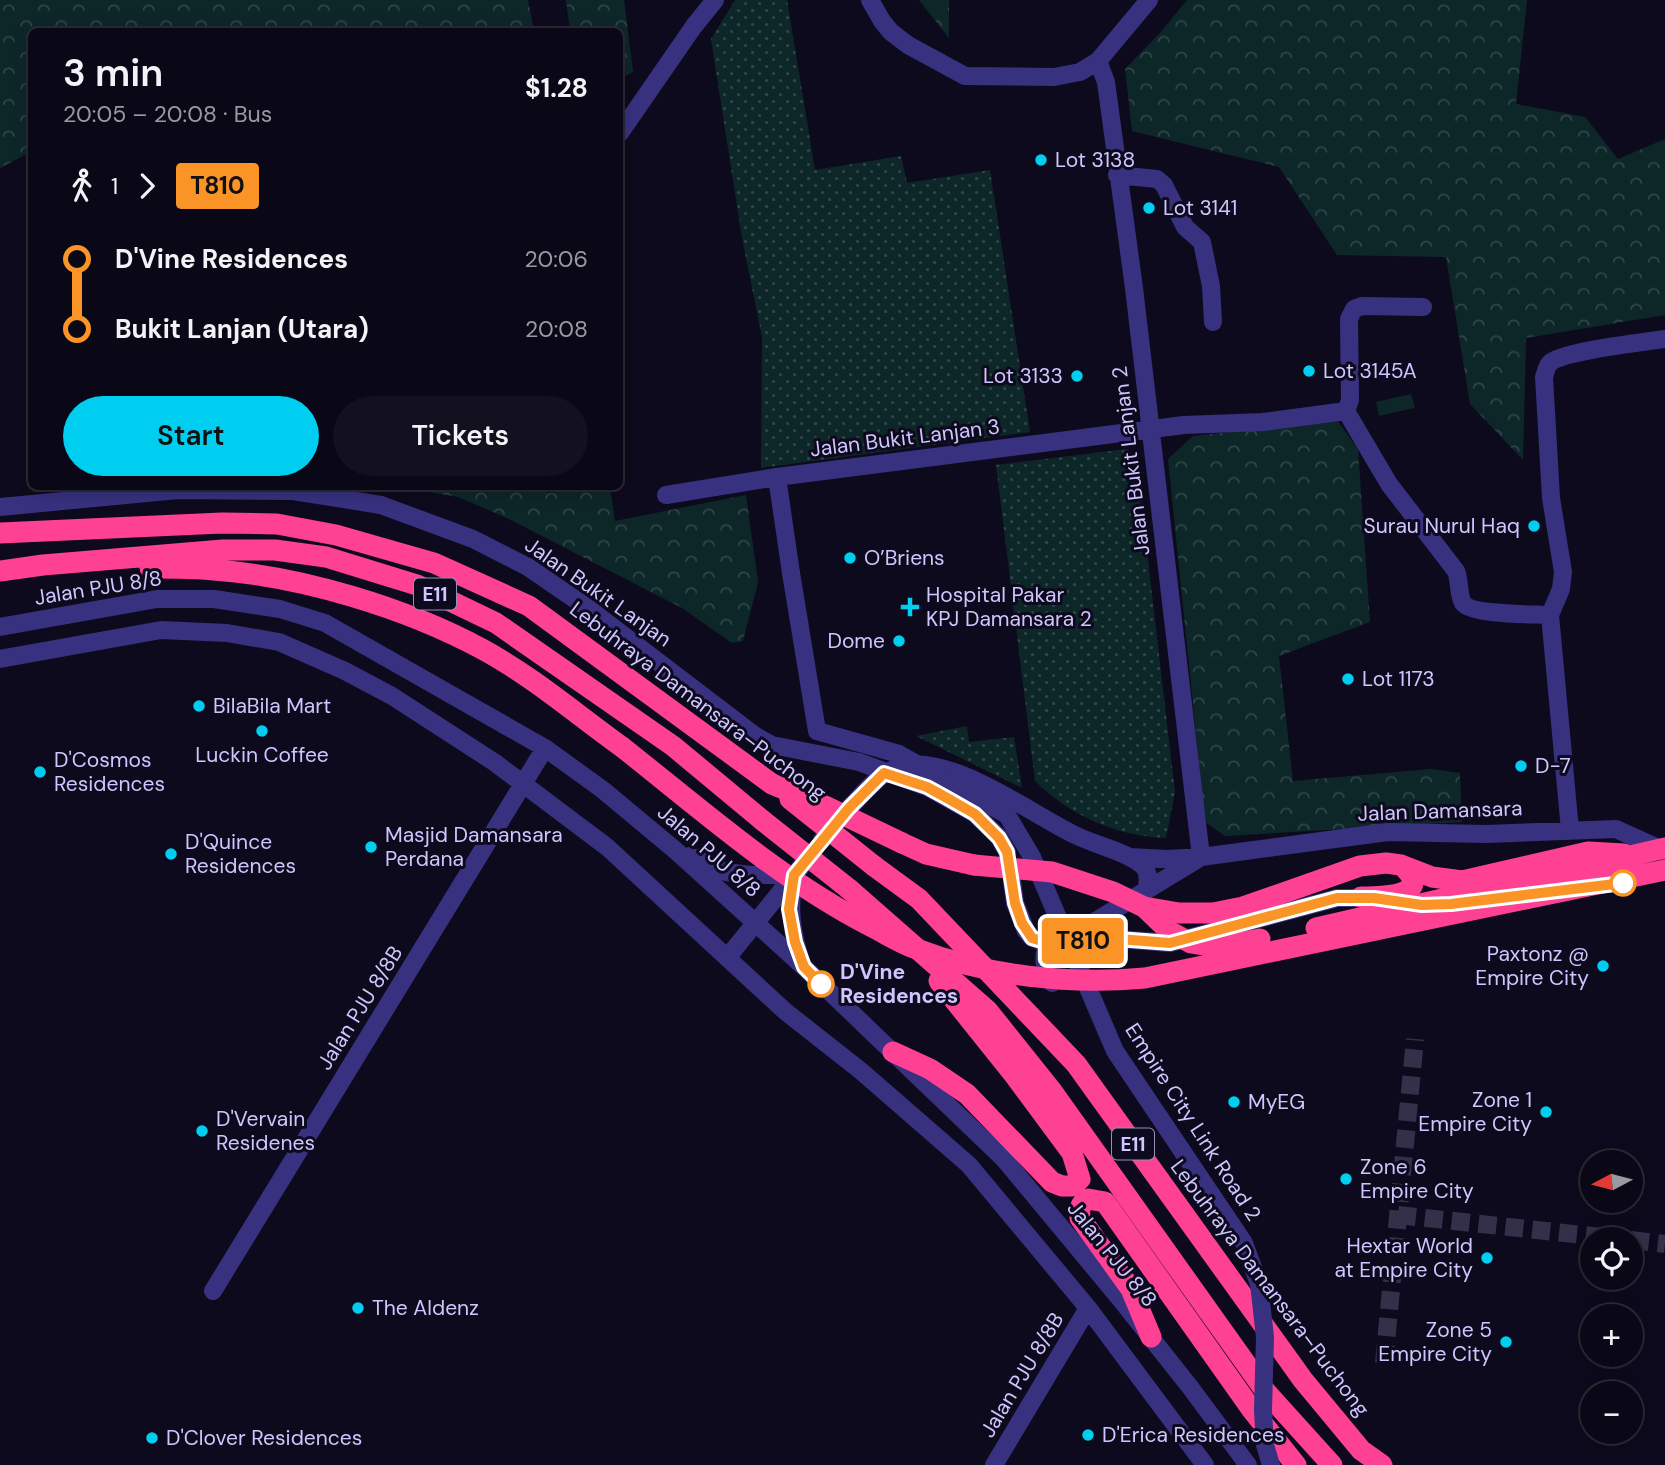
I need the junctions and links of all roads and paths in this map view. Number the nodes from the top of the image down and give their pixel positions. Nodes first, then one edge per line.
1 (715, 0) edge
2 (870, 0) edge
3 (1149, 0) edge
4 (1098, 61) junction
5 (623, 129) edge
6 (1117, 175) junction
7 (1423, 307) dead end
8 (1213, 322) dead end
9 (1665, 339) edge
10 (1346, 411) junction
11 (1151, 431) junction
12 (777, 477) junction
13 (178, 490) edge
14 (300, 490) edge
15 (666, 495) dead end
16 (0, 508) edge
17 (0, 533) edge
18 (43, 565) junction
19 (0, 571) edge
20 (1550, 615) junction
21 (0, 627) edge
22 (0, 659) edge
23 (545, 748) junction
24 (884, 773) junction
25 (524, 783) junction
26 (772, 784) junction
27 (1007, 807) junction
28 (849, 808) tunnel mouth
29 (975, 814) junction
30 (1570, 830) junction
31 (675, 850) junction
32 (1007, 852) dead end
33 (1665, 852) edge
34 (1129, 857) junction
35 (1200, 858) junction
36 (1401, 864) junction
37 (799, 869) junction
38 (1665, 870) edge
39 (1665, 877) edge
40 (1012, 881) dead end
41 (1361, 897) junction
42 (1145, 899) junction
43 (756, 922) junction
44 (903, 936) junction
45 (1055, 943) junction
46 (1115, 948) dead end
47 (727, 958) junction
48 (804, 967) junction
49 (1080, 972) junction
50 (1052, 983) dead end
51 (893, 1052) junction
52 (1108, 1170) junction
53 (213, 1291) dead end
54 (1088, 1308) junction
55 (1188, 1319) junction
56 (1151, 1337) junction
57 (995, 1465) edge
58 (1205, 1465) edge
59 (1248, 1465) edge
60 (1271, 1465) edge
61 (1297, 1465) edge
62 (1332, 1465) edge
63 (1382, 1465) edge

1 - 5 street
2 - 4 street
3 - 4 street
4 - 6 street, Jalan Bukit Lanjan 2
6 - 8 street
6 - 11 street, Jalan Bukit Lanjan 2
7 - 10 street
9 - 20 street
10 - 11 street, Jalan Bukit Lanjan 3
10 - 20 street
11 - 12 street, Jalan Bukit Lanjan 3
11 - 35 street, Jalan Bukit Lanjan 2
12 - 15 street, Jalan Bukit Lanjan 3
12 - 27 street, bridge
13 - 16 street, Jalan Bukit Lanjan
14 - 24 street, Jalan Bukit Lanjan
17 - 26 highway, Lebuhraya Damansara–Puchong / E11
18 - 19 highway, E11
18 - 38 highway, bridge
18 - 44 highway, E11, bridge
20 - 30 street
21 - 23 street, Jalan PJU 8/8
22 - 25 street
23 - 25 street, Jalan PJU 8/8B
23 - 31 street, Jalan PJU 8/8
24 - 27 street
24 - 28 street
24 - 29 street, Jalan Bukit Lanjan
25 - 47 street
25 - 53 street, Jalan PJU 8/8B
26 - 42 highway, bridge
26 - 63 highway, Lebuhraya Damansara–Puchong / E11, bridge
27 - 29 street
27 - 34 street
27 - 49 street, Empire City Link Road 2, bridge
29 - 32 street, Jalan Bukit Lanjan
30 - 33 street, Jalan Damansara
30 - 35 street, Jalan Damansara
31 - 37 street
31 - 43 street, Jalan PJU 8/8
33 - 36 highway
33 - 42 highway, bridge
34 - 35 street, Jalan Damansara
34 - 42 street
35 - 42 street
36 - 41 highway
36 - 42 highway
37 - 43 street
37 - 48 street
39 - 41 street
40 - 45 street
41 - 45 street
42 - 45 street
43 - 47 street
43 - 48 street, Jalan PJU 8/8
44 - 51 highway
44 - 52 highway, E11
45 - 50 street
46 - 49 street
47 - 54 street
48 - 51 street, Jalan PJU 8/8
49 - 60 street, Empire City Link Road 2, bridge
51 - 56 street, Jalan PJU 8/8
52 - 55 highway
52 - 62 highway, E11
54 - 57 street, Jalan PJU 8/8B
54 - 58 street
55 - 56 highway
55 - 61 highway
56 - 59 street, Jalan PJU 8/8

